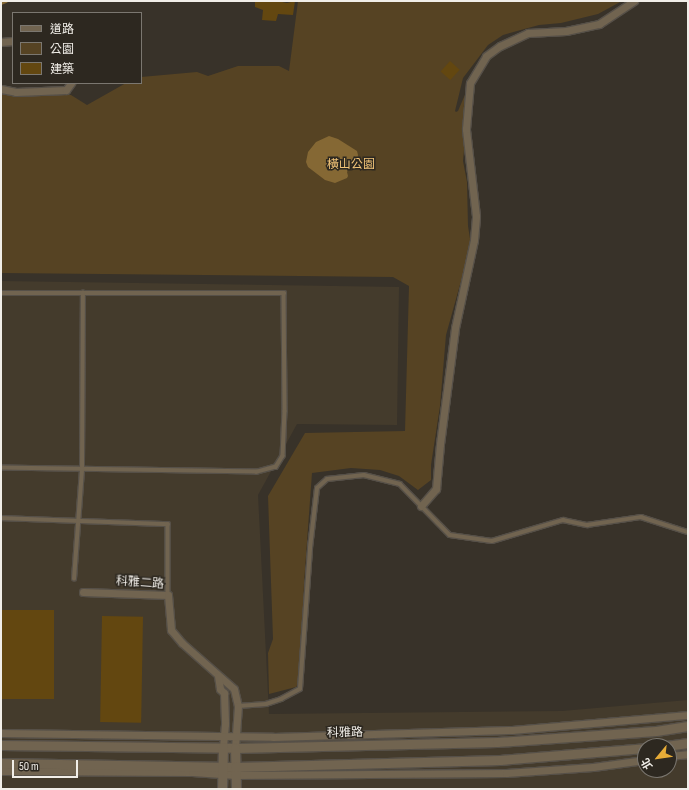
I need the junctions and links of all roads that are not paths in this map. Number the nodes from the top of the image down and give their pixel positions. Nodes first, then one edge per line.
1 (634, 1) edge
2 (12, 41) edge
3 (1, 42) edge
4 (70, 84) edge
5 (1, 89) edge
6 (1, 292) edge
7 (83, 293) junction
8 (1, 468) edge
9 (82, 469) junction
10 (421, 506) junction
11 (1, 518) edge
12 (79, 521) junction
13 (688, 532) edge
14 (74, 579) dead end
15 (83, 592) dead end
16 (168, 595) junction
17 (218, 676) junction
18 (238, 706) junction
19 (688, 715) edge
20 (688, 726) edge
21 (1, 733) edge
22 (224, 736) junction
23 (236, 736) junction
24 (688, 742) edge
25 (677, 744) edge
26 (1, 745) edge
27 (223, 747) junction
28 (235, 748) junction
29 (637, 749) edge
30 (688, 754) edge
31 (677, 755) edge
32 (637, 761) edge
33 (1, 763) edge
34 (223, 770) junction
35 (1, 771) edge
36 (235, 771) junction
37 (222, 789) edge
38 (236, 789) edge

1 - 10 street
2 - 3 street
4 - 5 street
6 - 7 lane
7 - 9 lane
7 - 9 lane
8 - 9 lane
9 - 12 lane
10 - 13 lane
10 - 18 lane
11 - 12 lane
12 - 14 lane
12 - 16 lane
15 - 16 street, 科雅二路
16 - 17 street, 科雅二路
17 - 18 street, 科雅二路
17 - 22 street, 科雅二路
18 - 23 street, 科雅二路
19 - 23 street, 科雅路
20 - 28 street, 科雅路
21 - 22 street, 科雅路
22 - 23 street, 科雅路
22 - 27 street, 科雅二路
23 - 28 street, 科雅二路
24 - 25 street
26 - 27 street, 科雅路
27 - 28 street, 科雅路
27 - 34 street, 科雅二路
28 - 36 street, 科雅二路
29 - 36 street
30 - 31 street
32 - 36 street
33 - 34 street
34 - 35 street
34 - 36 street
34 - 37 street, 科雅二路
36 - 38 street, 科雅二路

